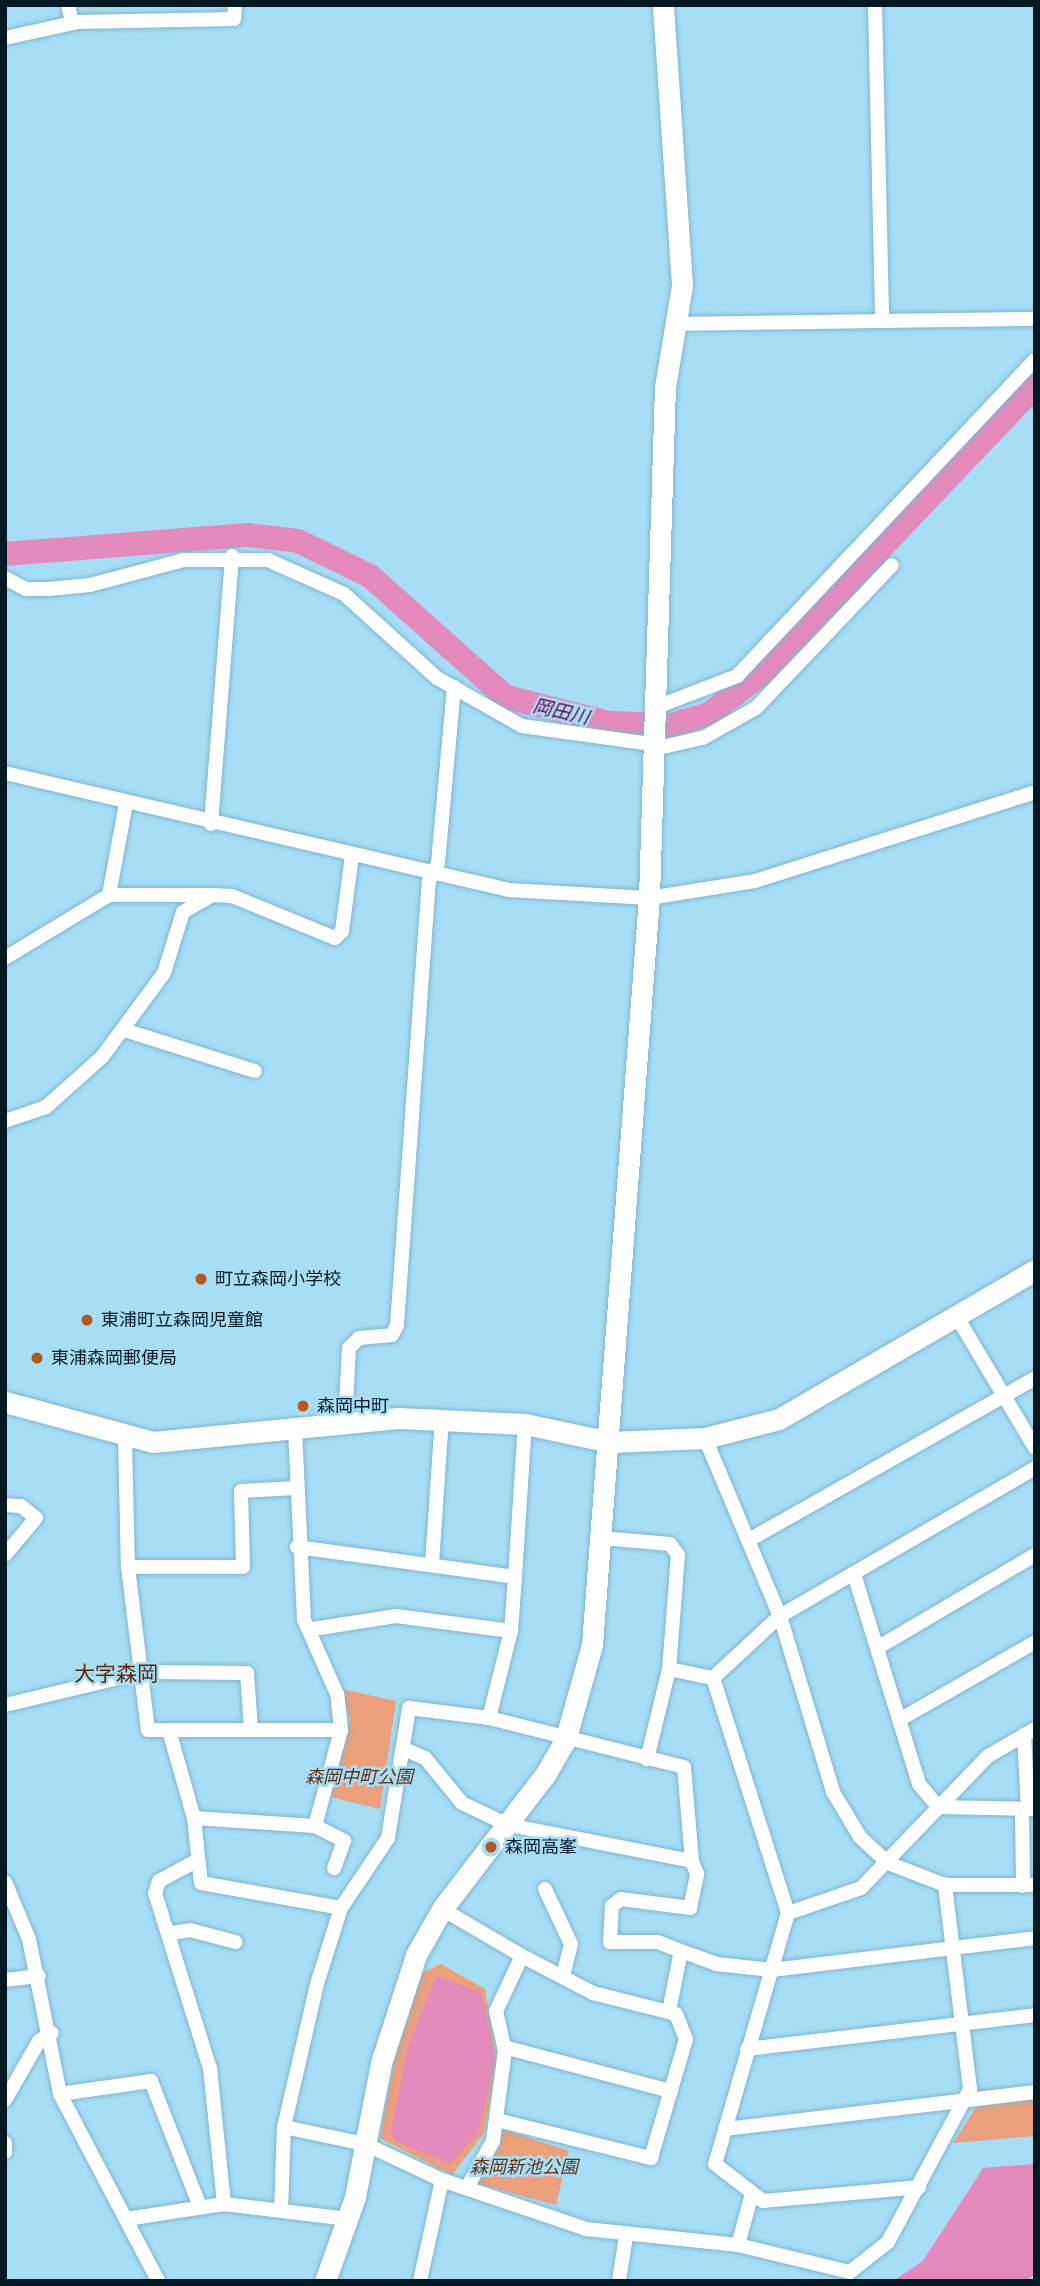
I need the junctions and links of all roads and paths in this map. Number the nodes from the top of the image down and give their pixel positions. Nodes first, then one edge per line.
1 (68, 5) edge
2 (234, 5) edge
3 (663, 5) edge
4 (875, 5) edge
5 (72, 23) junction
6 (5, 38) edge
7 (1035, 318) edge
8 (882, 320) junction
9 (674, 324) junction
10 (1035, 360) edge
11 (232, 556) junction
12 (892, 565) dead end
13 (5, 578) edge
14 (454, 687) junction
15 (659, 706) junction
16 (657, 744) junction
17 (5, 773) edge
18 (1035, 792) edge
19 (126, 803) junction
20 (211, 824) junction
21 (352, 855) junction
22 (434, 872) junction
23 (109, 894) junction
24 (212, 895) junction
25 (649, 898) junction
26 (5, 958) edge
27 (124, 1030) junction
28 (255, 1071) dead end
29 (5, 1121) edge
30 (1035, 1270) edge
31 (957, 1317) junction
32 (1035, 1378) edge
33 (1002, 1397) junction
34 (5, 1402) edge
35 (442, 1418) junction
36 (345, 1424) junction
37 (524, 1424) junction
38 (295, 1431) junction
39 (125, 1438) junction
40 (705, 1438) junction
41 (610, 1442) junction
42 (1035, 1448) edge
43 (1035, 1468) edge
44 (295, 1488) junction
45 (5, 1505) edge
46 (602, 1538) junction
47 (749, 1540) junction
48 (297, 1547) junction
49 (5, 1555) edge
50 (1035, 1555) edge
51 (432, 1564) junction
52 (128, 1567) junction
53 (855, 1574) junction
54 (515, 1577) junction
55 (780, 1616) junction
56 (313, 1629) junction
57 (511, 1631) junction
58 (1035, 1642) edge
59 (877, 1648) junction
60 (669, 1669) junction
61 (144, 1672) junction
62 (713, 1678) junction
63 (5, 1705) edge
64 (489, 1718) junction
65 (899, 1720) junction
66 (251, 1730) junction
67 (341, 1730) junction
68 (1029, 1732) edge
69 (170, 1734) junction
70 (565, 1741) junction
71 (404, 1749) junction
72 (647, 1759) junction
73 (938, 1807) junction
74 (1028, 1809) edge
75 (194, 1818) junction
76 (508, 1825) junction
77 (315, 1826) junction
78 (198, 1860) junction
79 (692, 1861) junction
80 (888, 1863) junction
81 (334, 1868) dead end
82 (5, 1882) edge
83 (945, 1885) junction
84 (1029, 1885) edge
85 (545, 1889) dead end
86 (341, 1908) junction
87 (442, 1909) junction
88 (788, 1913) junction
89 (172, 1933) junction
90 (1035, 1938) edge
91 (235, 1942) dead end
92 (951, 1948) junction
93 (681, 1951) junction
94 (522, 1956) junction
95 (772, 1970) junction
96 (39, 1976) junction
97 (563, 1977) junction
98 (5, 1980) edge
99 (669, 2011) junction
100 (1035, 2015) edge
101 (962, 2024) junction
102 (52, 2033) junction
103 (504, 2047) junction
104 (747, 2049) junction
105 (671, 2091) junction
106 (1035, 2092) edge
107 (60, 2094) junction
108 (5, 2100) edge
109 (967, 2100) junction
110 (497, 2120) junction
111 (284, 2127) junction
112 (725, 2129) junction
113 (5, 2143) edge
114 (365, 2144) junction
115 (5, 2152) edge
116 (442, 2180) junction
117 (919, 2187) junction
118 (467, 2188) junction
119 (751, 2197) junction
120 (199, 2204) junction
121 (224, 2204) junction
122 (281, 2211) junction
123 (126, 2219) junction
124 (348, 2219) junction
125 (626, 2236) junction
126 (738, 2245) junction
127 (158, 2281) edge
128 (325, 2281) edge
129 (420, 2281) edge
130 (619, 2281) edge

1 - 5 street
2 - 5 street
3 - 9 street
4 - 8 street
5 - 6 street
7 - 8 street
8 - 9 street
9 - 15 street
10 - 15 street
11 - 13 street
11 - 14 street
11 - 20 street
12 - 16 street
14 - 16 street
14 - 22 street
15 - 16 street
16 - 25 street
17 - 19 street
18 - 25 street
19 - 20 street
19 - 23 street
20 - 21 street
21 - 22 street
21 - 24 street
22 - 25 street
22 - 36 street
23 - 24 street
23 - 26 street
24 - 27 street
25 - 41 street
27 - 28 street
27 - 29 street
30 - 31 street
31 - 33 street
31 - 40 street
32 - 33 street
33 - 42 street
33 - 47 street
34 - 39 street
35 - 36 street
35 - 37 street
35 - 51 street
36 - 38 street
37 - 41 street
37 - 54 street
38 - 39 street
38 - 44 street
39 - 52 street
40 - 41 street
40 - 47 street
41 - 46 street
43 - 53 street
44 - 48 street
44 - 52 street
45 - 49 street
46 - 60 street
46 - 70 street
47 - 55 street
48 - 51 street
48 - 56 street
50 - 59 street
51 - 54 street
52 - 61 street
53 - 55 street
53 - 59 street
54 - 57 street
55 - 62 street
55 - 80 street
56 - 57 street
56 - 67 street
57 - 64 street
58 - 65 street
59 - 65 street
60 - 62 street
60 - 72 street
61 - 63 street
61 - 66 street
61 - 69 street
62 - 88 street
64 - 70 street
64 - 71 street
65 - 73 street
66 - 67 street
66 - 69 street
67 - 77 street
68 - 73 street
68 - 74 street
69 - 75 street
70 - 72 street
70 - 76 street
71 - 76 street
71 - 86 street
72 - 79 street
73 - 74 street
73 - 80 street
74 - 84 street
75 - 77 street
75 - 78 street
76 - 79 street
76 - 87 street
77 - 81 street
78 - 86 street
78 - 89 street
79 - 93 street
80 - 83 street
80 - 88 street
82 - 96 street
83 - 84 street
83 - 92 street
85 - 97 street
86 - 111 street
87 - 94 street
87 - 114 street
88 - 95 street
89 - 91 street
89 - 121 street
90 - 92 street
92 - 95 street
92 - 101 street
93 - 95 street
93 - 99 street
94 - 97 street
94 - 103 street
95 - 104 street
96 - 98 street
96 - 102 street
97 - 99 street
99 - 105 street
100 - 101 street
101 - 104 street
101 - 109 street
102 - 107 street
102 - 108 street
103 - 105 street
103 - 110 street
104 - 112 street
105 - 110 street
106 - 109 street
107 - 120 street
107 - 123 street
109 - 112 street
109 - 117 street
110 - 118 street
111 - 114 street
111 - 122 street
112 - 119 street
113 - 115 street
114 - 116 street
114 - 124 street
116 - 118 street
116 - 129 street
117 - 119 street
117 - 126 street
118 - 125 street
119 - 126 street
120 - 121 street
120 - 123 street
121 - 122 street
122 - 124 street
123 - 127 street
124 - 128 street
125 - 126 street
125 - 130 street

